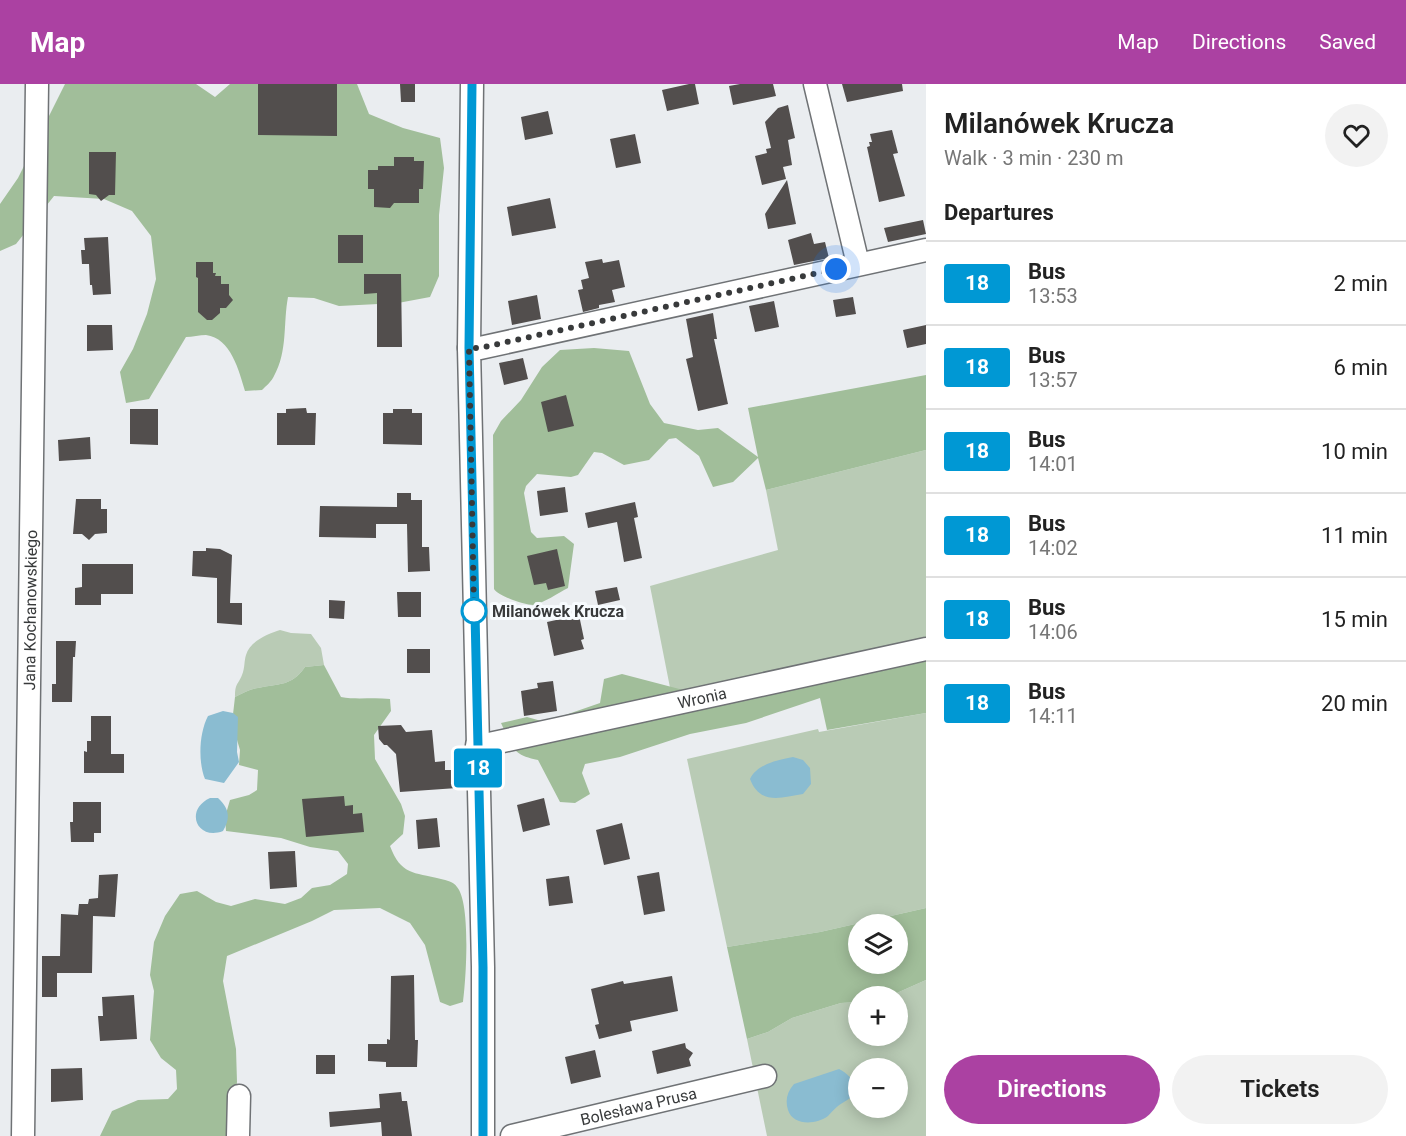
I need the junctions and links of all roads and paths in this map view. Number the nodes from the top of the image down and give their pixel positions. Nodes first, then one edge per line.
1 (37, 84) edge
2 (472, 84) edge
3 (815, 84) edge
4 (926, 250) edge
5 (858, 264) junction
6 (469, 348) junction
7 (926, 649) edge
8 (477, 745) junction
9 (765, 1076) dead end
10 (239, 1096) dead end
11 (23, 1136) edge
12 (238, 1136) edge
13 (483, 1136) edge
14 (512, 1136) edge

1 - 11 street, Jana Kochanowskiego
2 - 6 street
3 - 5 street
4 - 5 street
5 - 6 street
6 - 8 street
7 - 8 street, Wronia
8 - 13 street
9 - 14 street, Bolesława Prusa
10 - 12 street

